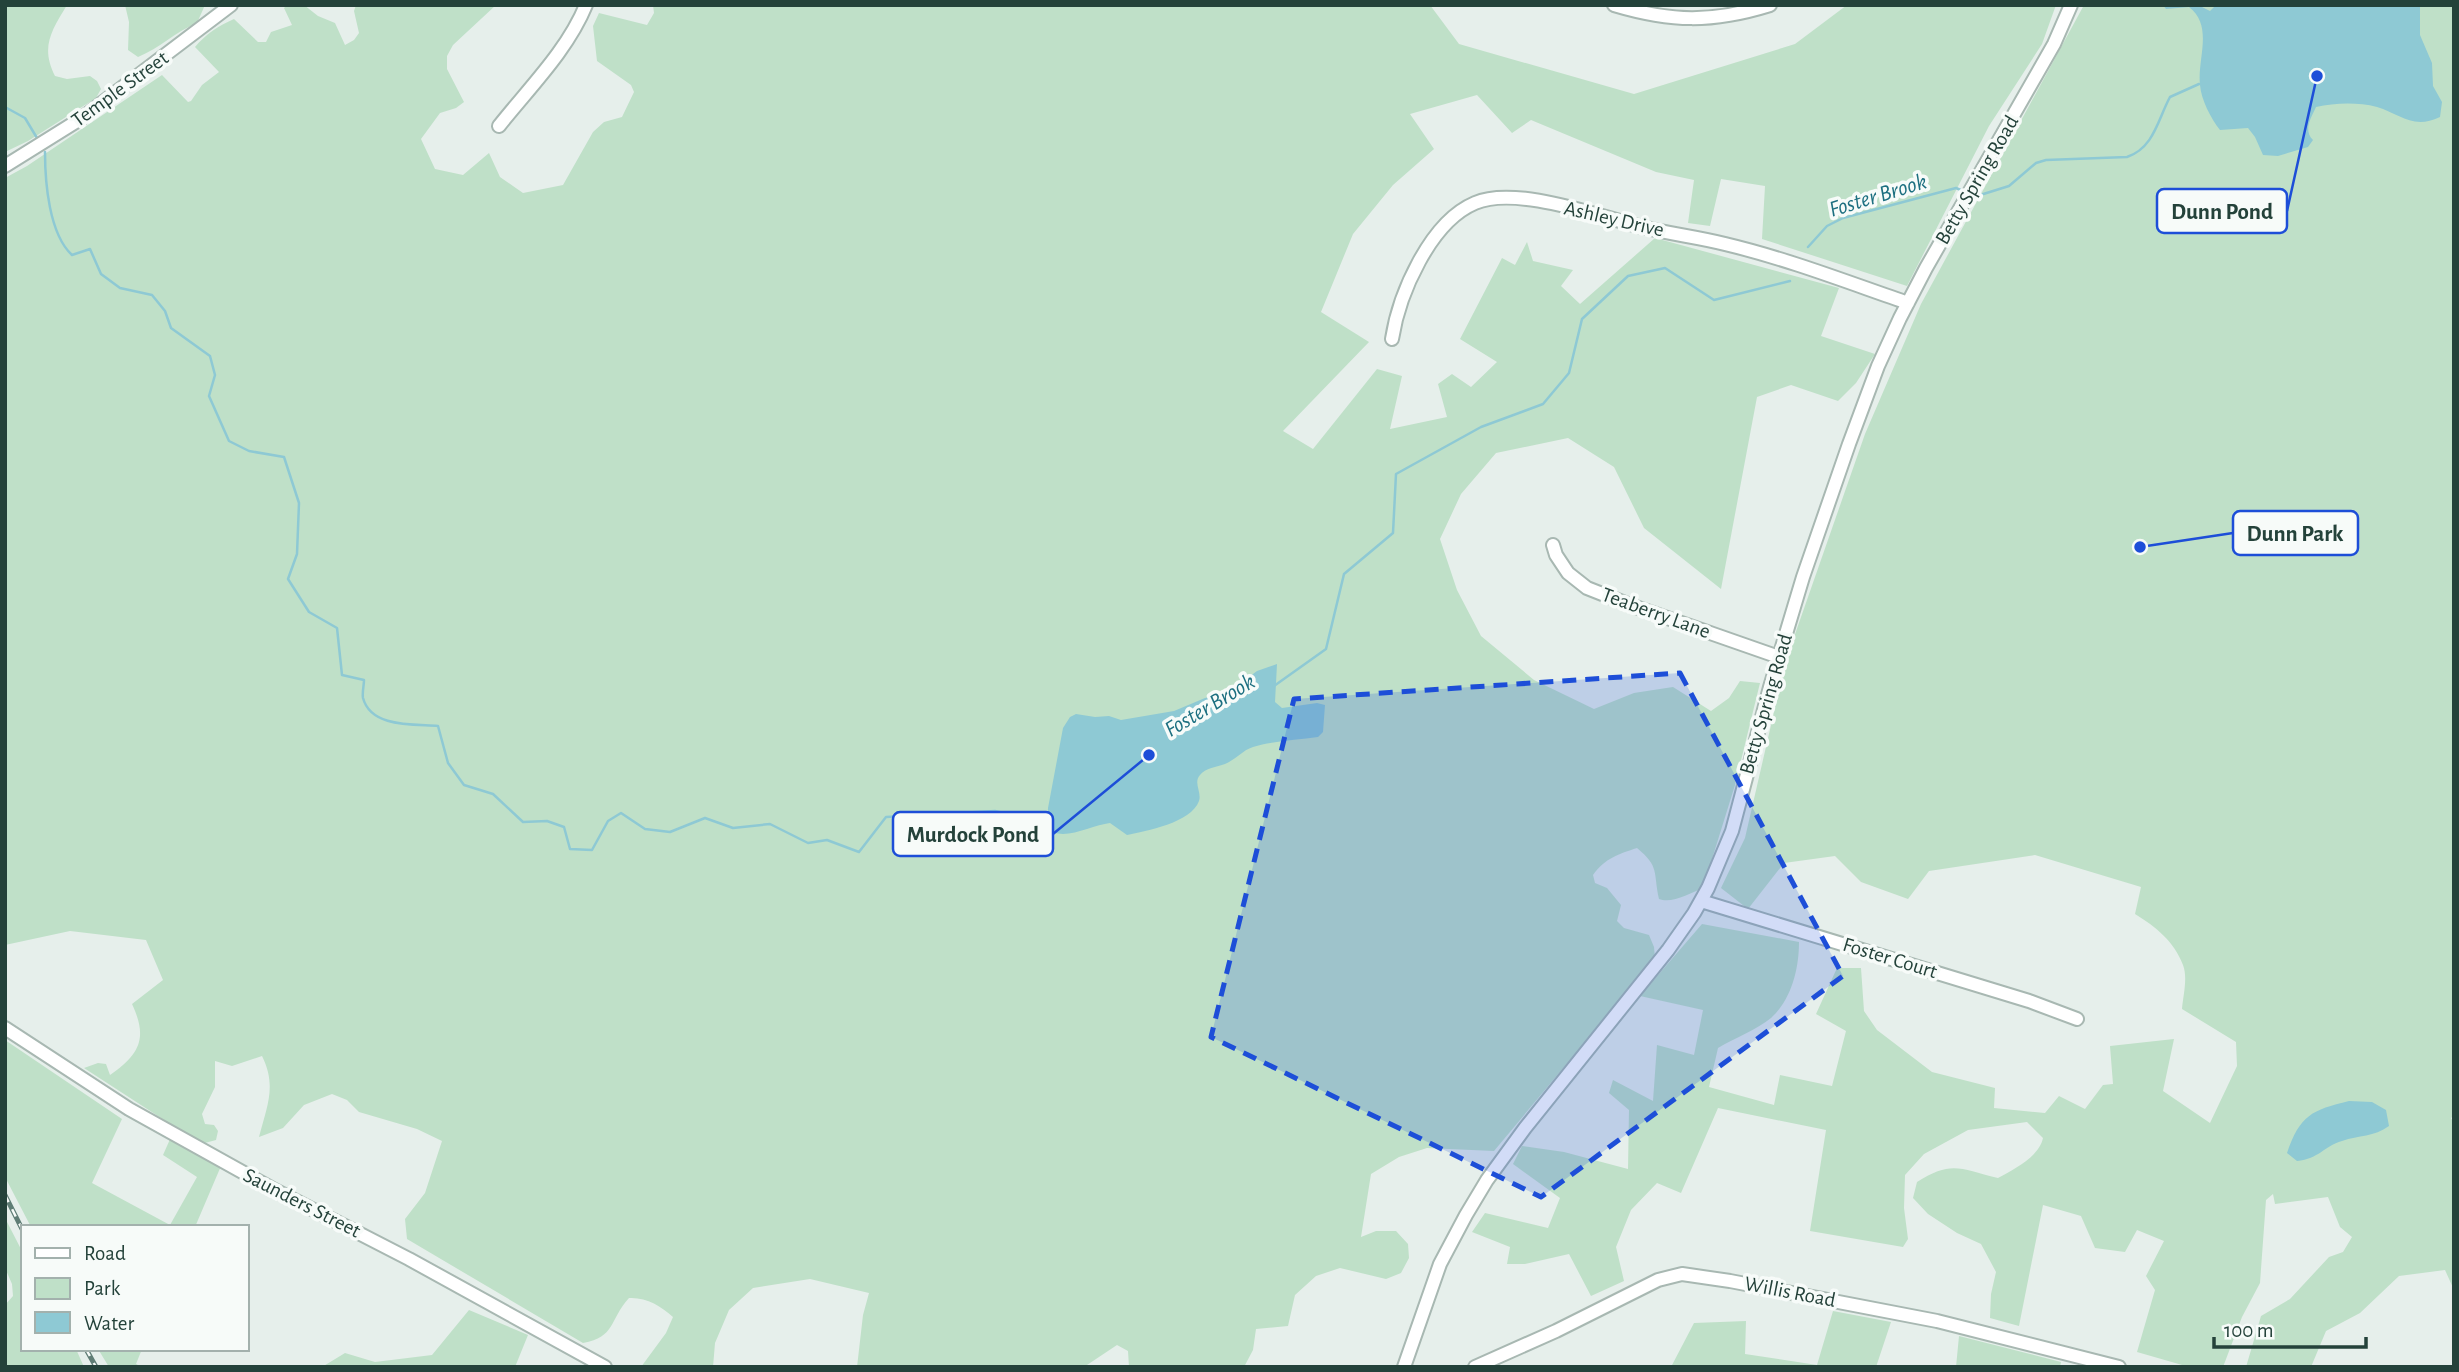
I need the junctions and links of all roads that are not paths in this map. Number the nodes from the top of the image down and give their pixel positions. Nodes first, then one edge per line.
1 (231, 5) edge
2 (586, 5) edge
3 (1614, 5) edge
4 (1770, 5) edge
5 (2071, 5) edge
6 (499, 127) dead end
7 (5, 166) edge
8 (1908, 303) junction
9 (1392, 339) dead end
10 (1553, 545) dead end
11 (1779, 657) junction
12 (1701, 901) junction
13 (2077, 1019) dead end
14 (5, 1028) edge
15 (605, 1367) edge
16 (1404, 1367) edge
17 (1475, 1367) edge
18 (2119, 1367) edge

1 - 7 street, Temple Street
2 - 6 street
3 - 4 street
5 - 8 street, Betty Spring Road
8 - 9 street, Ashley Drive
8 - 11 street, Betty Spring Road
10 - 11 street, Teaberry Lane
11 - 12 street, Betty Spring Road
12 - 13 street, Foster Court
12 - 16 street, Betty Spring Road
14 - 15 street, Saunders Street
17 - 18 street, Willis Road

